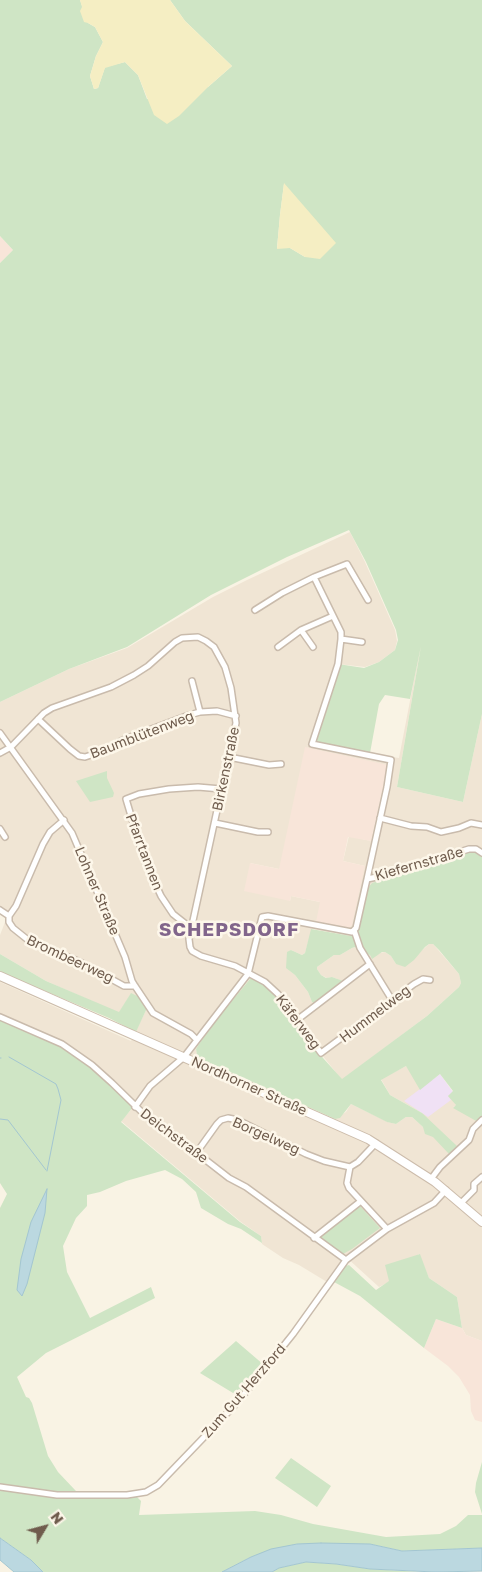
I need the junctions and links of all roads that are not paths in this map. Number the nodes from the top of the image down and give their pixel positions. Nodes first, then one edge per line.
1 (314, 576) junction
2 (368, 600) dead end
3 (255, 610) dead end
4 (333, 616) junction
5 (301, 630) junction
6 (341, 639) junction
7 (362, 642) dead end
8 (278, 647) dead end
9 (313, 647) dead end
10 (192, 681) dead end
11 (200, 712) junction
12 (236, 716) junction
13 (38, 719) junction
14 (0, 733) edge
15 (10, 747) junction
16 (0, 753) edge
17 (229, 757) junction
18 (281, 764) dead end
19 (221, 789) junction
20 (380, 818) junction
21 (64, 820) junction
22 (215, 823) junction
23 (482, 825) edge
24 (0, 829) edge
25 (268, 832) dead end
26 (5, 837) dead end
27 (482, 853) edge
28 (367, 879) junction
29 (0, 910) edge
30 (9, 916) junction
31 (192, 929) junction
32 (354, 930) junction
33 (370, 964) junction
34 (248, 974) junction
35 (0, 976) edge
36 (430, 980) dead end
37 (135, 986) junction
38 (392, 1000) junction
39 (0, 1016) edge
40 (297, 1020) junction
41 (197, 1040) junction
42 (321, 1054) joint
43 (184, 1057) junction
44 (135, 1107) junction
45 (482, 1120) edge
46 (376, 1144) junction
47 (197, 1152) junction
48 (350, 1167) junction
49 (482, 1177) edge
50 (431, 1179) junction
51 (446, 1190) junction
52 (360, 1201) junction
53 (461, 1203) junction
54 (482, 1222) edge
55 (387, 1229) junction
56 (314, 1238) junction
57 (346, 1260) junction
58 (0, 1487) edge

1 - 2 street
1 - 3 street
1 - 4 street
4 - 5 street
4 - 6 street
5 - 8 street
5 - 9 street
6 - 7 street
6 - 20 street
10 - 11 street, Baumblütenweg
11 - 12 street, Baumblütenweg
11 - 13 street, Baumblütenweg
12 - 13 street, Birkenstraße
12 - 17 street, Birkenstraße
13 - 15 street, Birkenstraße
14 - 15 street, Lohner Straße
15 - 16 street, Birkenstraße
15 - 21 street, Lohner Straße
17 - 18 street
17 - 19 street, Birkenstraße
19 - 22 street, Birkenstraße
19 - 31 street, Pfarrtannen
20 - 23 street
20 - 28 street
21 - 30 street
21 - 37 street, Lohner Straße
22 - 25 street
22 - 31 street, Birkenstraße
24 - 26 street
27 - 28 street, Kiefernstraße
28 - 32 street, Kiefernstraße
29 - 30 street
30 - 37 street, Brombeerweg
31 - 34 street, Birkenstraße
32 - 33 street
32 - 34 street
33 - 38 street
33 - 40 street
34 - 40 street, Käferweg
34 - 41 street
35 - 43 main road, Nordhorner Straße
36 - 38 street, Hummelweg
37 - 41 street, Lohner Straße
38 - 42 street, Hummelweg
39 - 44 street, Deichstraße
40 - 42 street, Käferweg
41 - 43 street
43 - 44 street
43 - 46 main road, Nordhorner Straße
44 - 47 street, Deichstraße
45 - 50 street
46 - 48 street
46 - 50 main road, Nordhorner Straße
47 - 48 street, Borgelweg
47 - 56 street, Deichstraße
48 - 52 street
49 - 53 street
50 - 51 main road, Nordhorner Straße
51 - 53 main road, Nordhorner Straße
51 - 55 street, Zum Gut Herzford
52 - 55 street
52 - 56 street
53 - 54 main road, Nordhorner Straße
55 - 57 street, Zum Gut Herzford
56 - 57 street, Deichstraße
57 - 58 street, Zum Gut Herzford

